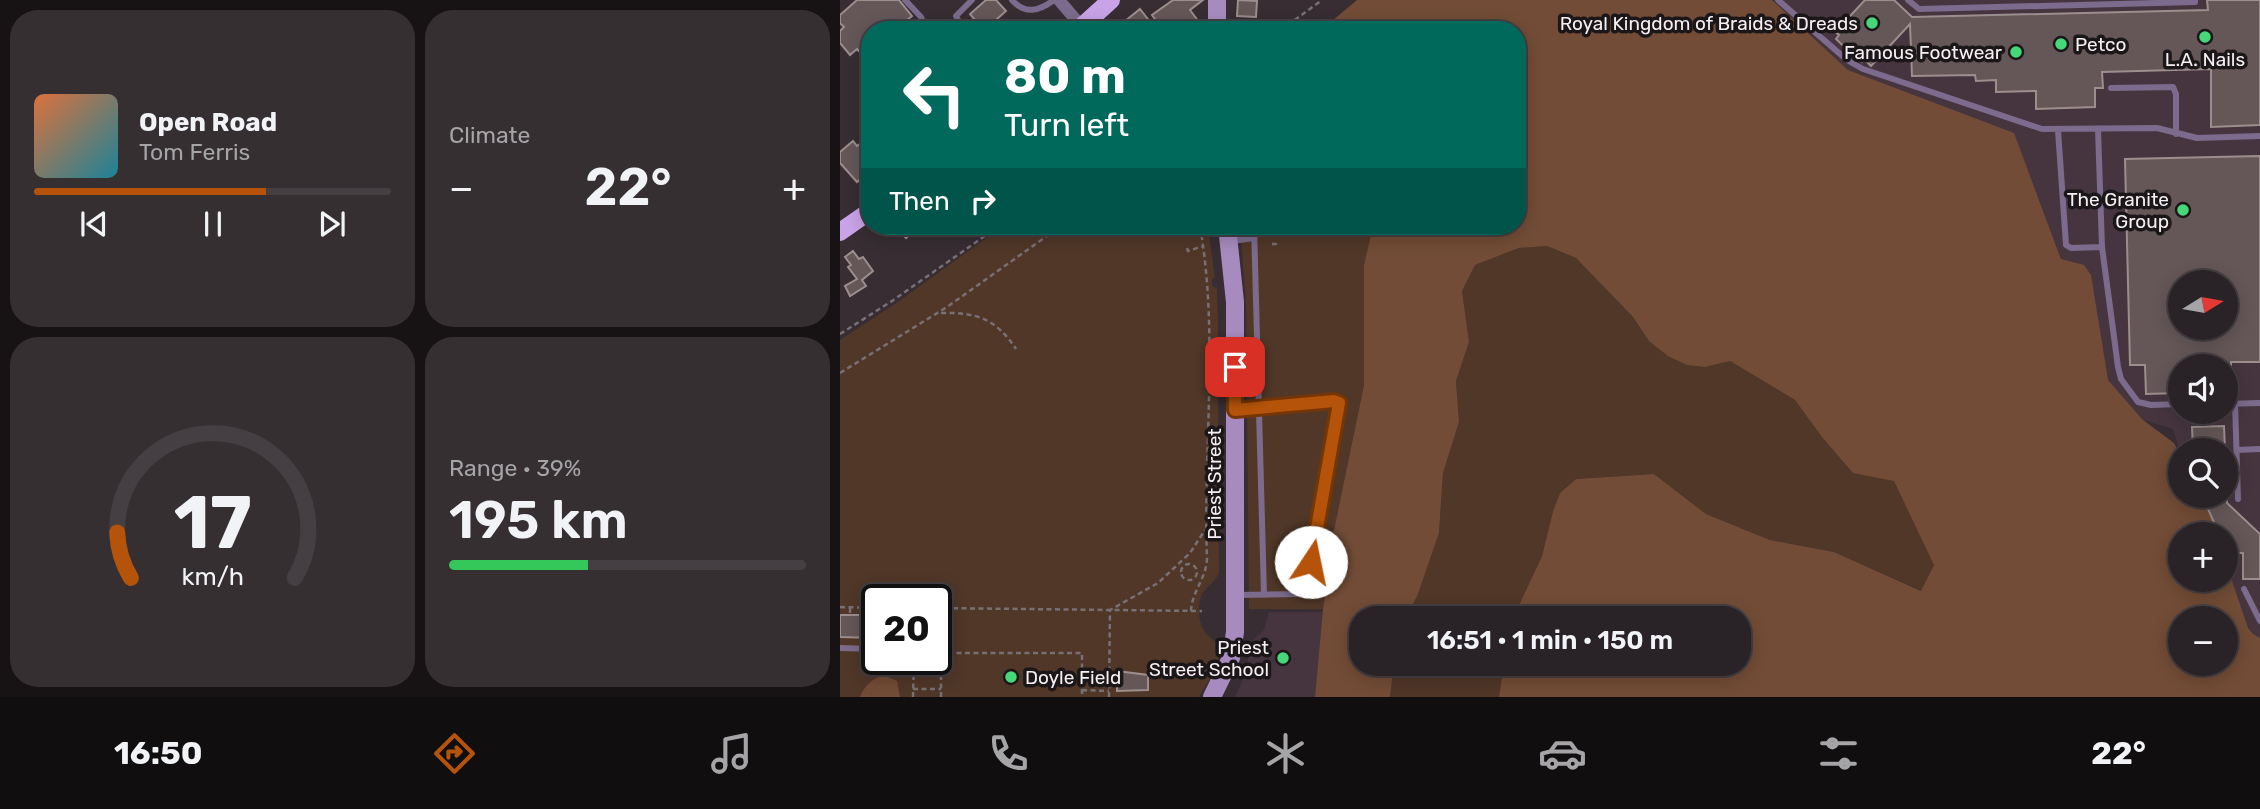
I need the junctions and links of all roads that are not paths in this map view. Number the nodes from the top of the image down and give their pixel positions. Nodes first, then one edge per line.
1 (905, 0) edge
2 (972, 0) edge
3 (1012, 0) edge
4 (1054, 0) edge
5 (1059, 0) edge
6 (1111, 0) edge
7 (1217, 0) edge
8 (1778, 0) edge
9 (1908, 0) edge
10 (2195, 0) edge
11 (1985, 4) edge
12 (922, 21) edge
13 (958, 21) edge
14 (1075, 21) edge
15 (1088, 21) edge
16 (1217, 21) edge
17 (2111, 88) dead end
18 (2098, 129) junction
19 (2058, 130) junction
20 (2176, 134) junction
21 (2260, 136) edge
22 (861, 217) edge
23 (840, 232) edge
24 (1228, 235) edge
25 (1238, 235) edge
26 (1254, 238) joint
27 (2102, 247) junction
28 (1256, 286) junction
29 (1234, 287) junction
30 (1235, 346) junction
31 (1257, 346) junction
32 (2260, 403) edge
33 (2168, 404) edge
34 (2238, 404) edge
35 (1259, 408) junction
36 (1235, 410) junction
37 (2260, 449) edge
38 (2238, 450) edge
39 (2244, 589) dead end
40 (1264, 594) junction
41 (1235, 595) junction
42 (2260, 621) edge
43 (840, 648) edge
44 (861, 649) edge
45 (1212, 697) edge

1 - 12 lane
2 - 13 lane
3 - 4 lane
5 - 14 street
6 - 15 main road
7 - 16 main road
8 - 19 lane
9 - 11 lane
10 - 11 lane
17 - 20 lane
18 - 19 lane
18 - 20 lane
18 - 27 lane
19 - 27 lane
20 - 21 lane
22 - 23 main road
24 - 29 main road, Priest Street
25 - 26 lane
26 - 28 lane
27 - 33 lane
28 - 29 lane
28 - 31 lane
29 - 30 main road, Priest Street
30 - 31 lane
30 - 36 main road, Priest Street
31 - 35 lane
32 - 34 lane
35 - 36 lane
35 - 40 lane
35 - 40 lane
36 - 41 main road, Priest Street
37 - 38 lane
39 - 42 lane
40 - 41 lane
41 - 45 main road, Priest Street
43 - 44 lane

